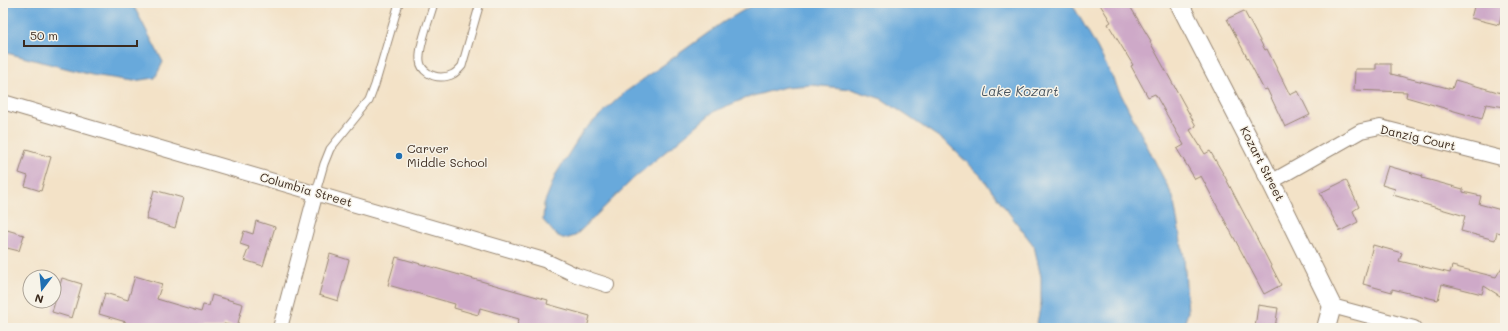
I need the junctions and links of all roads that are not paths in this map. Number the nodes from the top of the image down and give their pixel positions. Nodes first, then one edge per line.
1 (399, 3) edge
2 (434, 3) edge
3 (480, 3) edge
4 (1180, 3) edge
5 (3, 102) edge
6 (1505, 159) edge
7 (1272, 182) junction
8 (316, 192) junction
9 (607, 285) dead end
10 (1332, 306) junction
11 (280, 328) edge
12 (1326, 328) edge
13 (1414, 328) edge

1 - 8 lane
2 - 3 lane
4 - 7 street, Kozart Street
5 - 8 street, Columbia Street
6 - 7 street, Danzig Court
7 - 10 street, Kozart Street
8 - 9 street, Columbia Street
8 - 11 street
10 - 12 street
10 - 13 street

